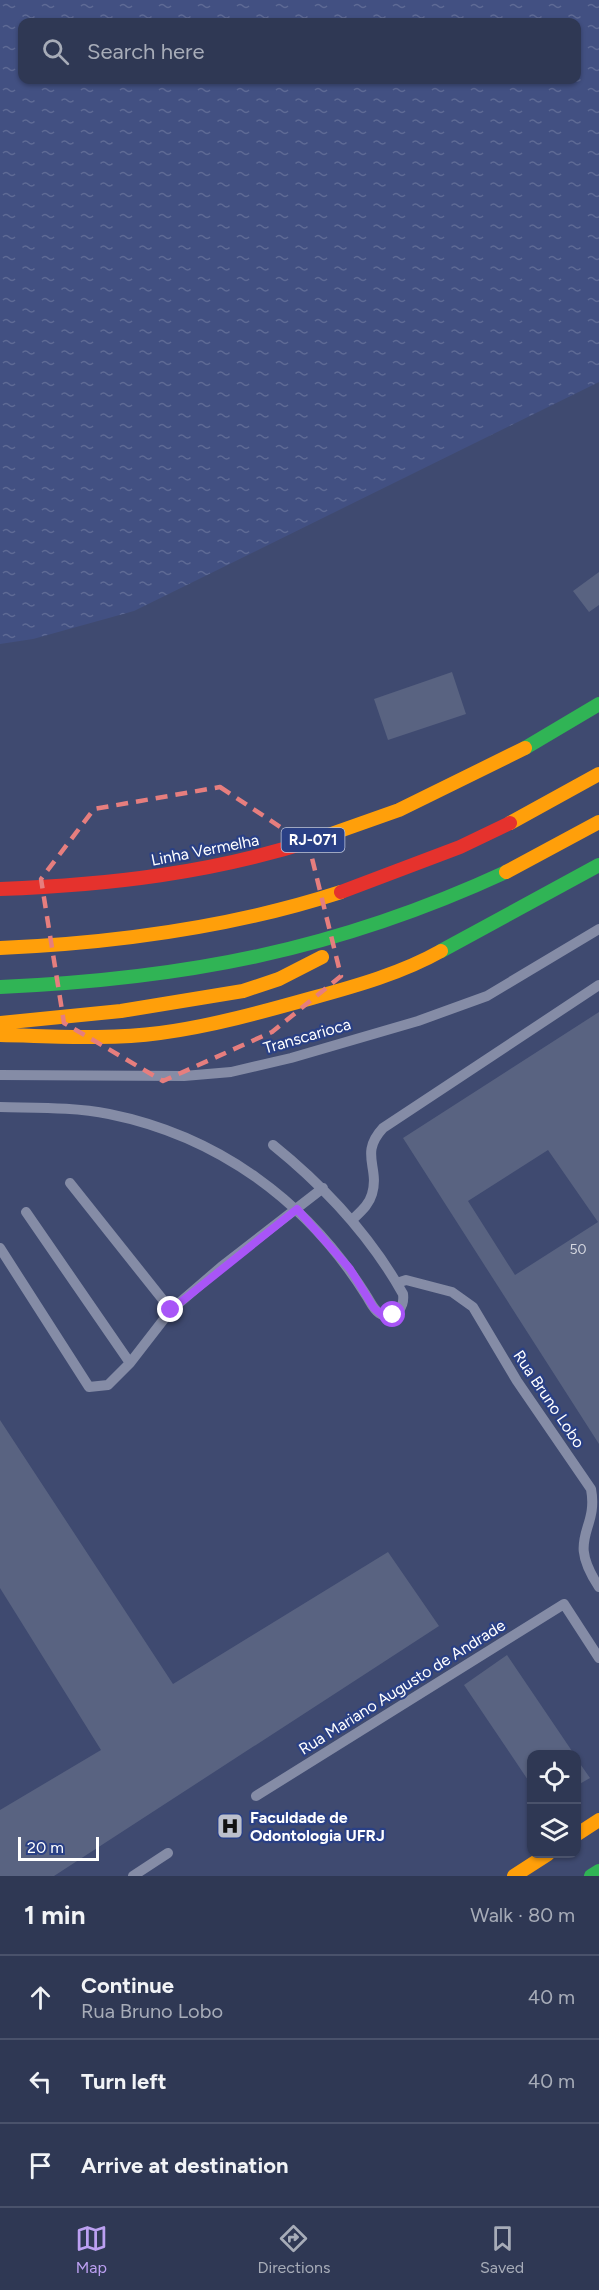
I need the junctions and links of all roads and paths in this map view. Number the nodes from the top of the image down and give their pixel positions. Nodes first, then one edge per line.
1 (599, 704) edge
2 (599, 774) edge
3 (599, 822) edge
4 (599, 865) edge
5 (0, 889) edge
6 (405, 915) junction
7 (599, 929) edge
8 (0, 948) edge
9 (599, 986) edge
10 (0, 987) edge
11 (0, 1023) edge
12 (0, 1035) edge
13 (0, 1075) edge
14 (0, 1107) edge
15 (273, 1145) dead end
16 (70, 1183) dead end
17 (323, 1188) junction
18 (297, 1209) junction
19 (26, 1212) dead end
20 (352, 1220) junction
21 (0, 1248) edge
22 (397, 1283) junction
23 (171, 1310) junction
24 (130, 1363) junction
25 (599, 1587) edge
26 (599, 1658) edge
27 (256, 1796) dead end
28 (599, 1820) edge
29 (581, 1832) edge
30 (168, 1854) dead end
31 (542, 1858) edge
32 (599, 1871) edge
33 (133, 1876) edge
34 (514, 1876) edge
35 (591, 1876) edge

1 - 5 main road, Linha Vermelha / RJ-071
2 - 8 main road
3 - 6 main road
4 - 12 main road
6 - 10 main road
6 - 11 main road
7 - 13 lane, Transcarioca
9 - 20 lane
14 - 18 lane
15 - 17 lane
16 - 23 lane
17 - 18 lane
17 - 20 lane
18 - 22 lane
18 - 23 lane
19 - 24 lane
20 - 22 lane
21 - 24 lane
22 - 25 lane, Rua Bruno Lobo
23 - 24 lane
26 - 27 lane, Rua Mariano Augusto de Andrade
28 - 29 main road
30 - 33 lane
31 - 34 main road
32 - 35 main road

